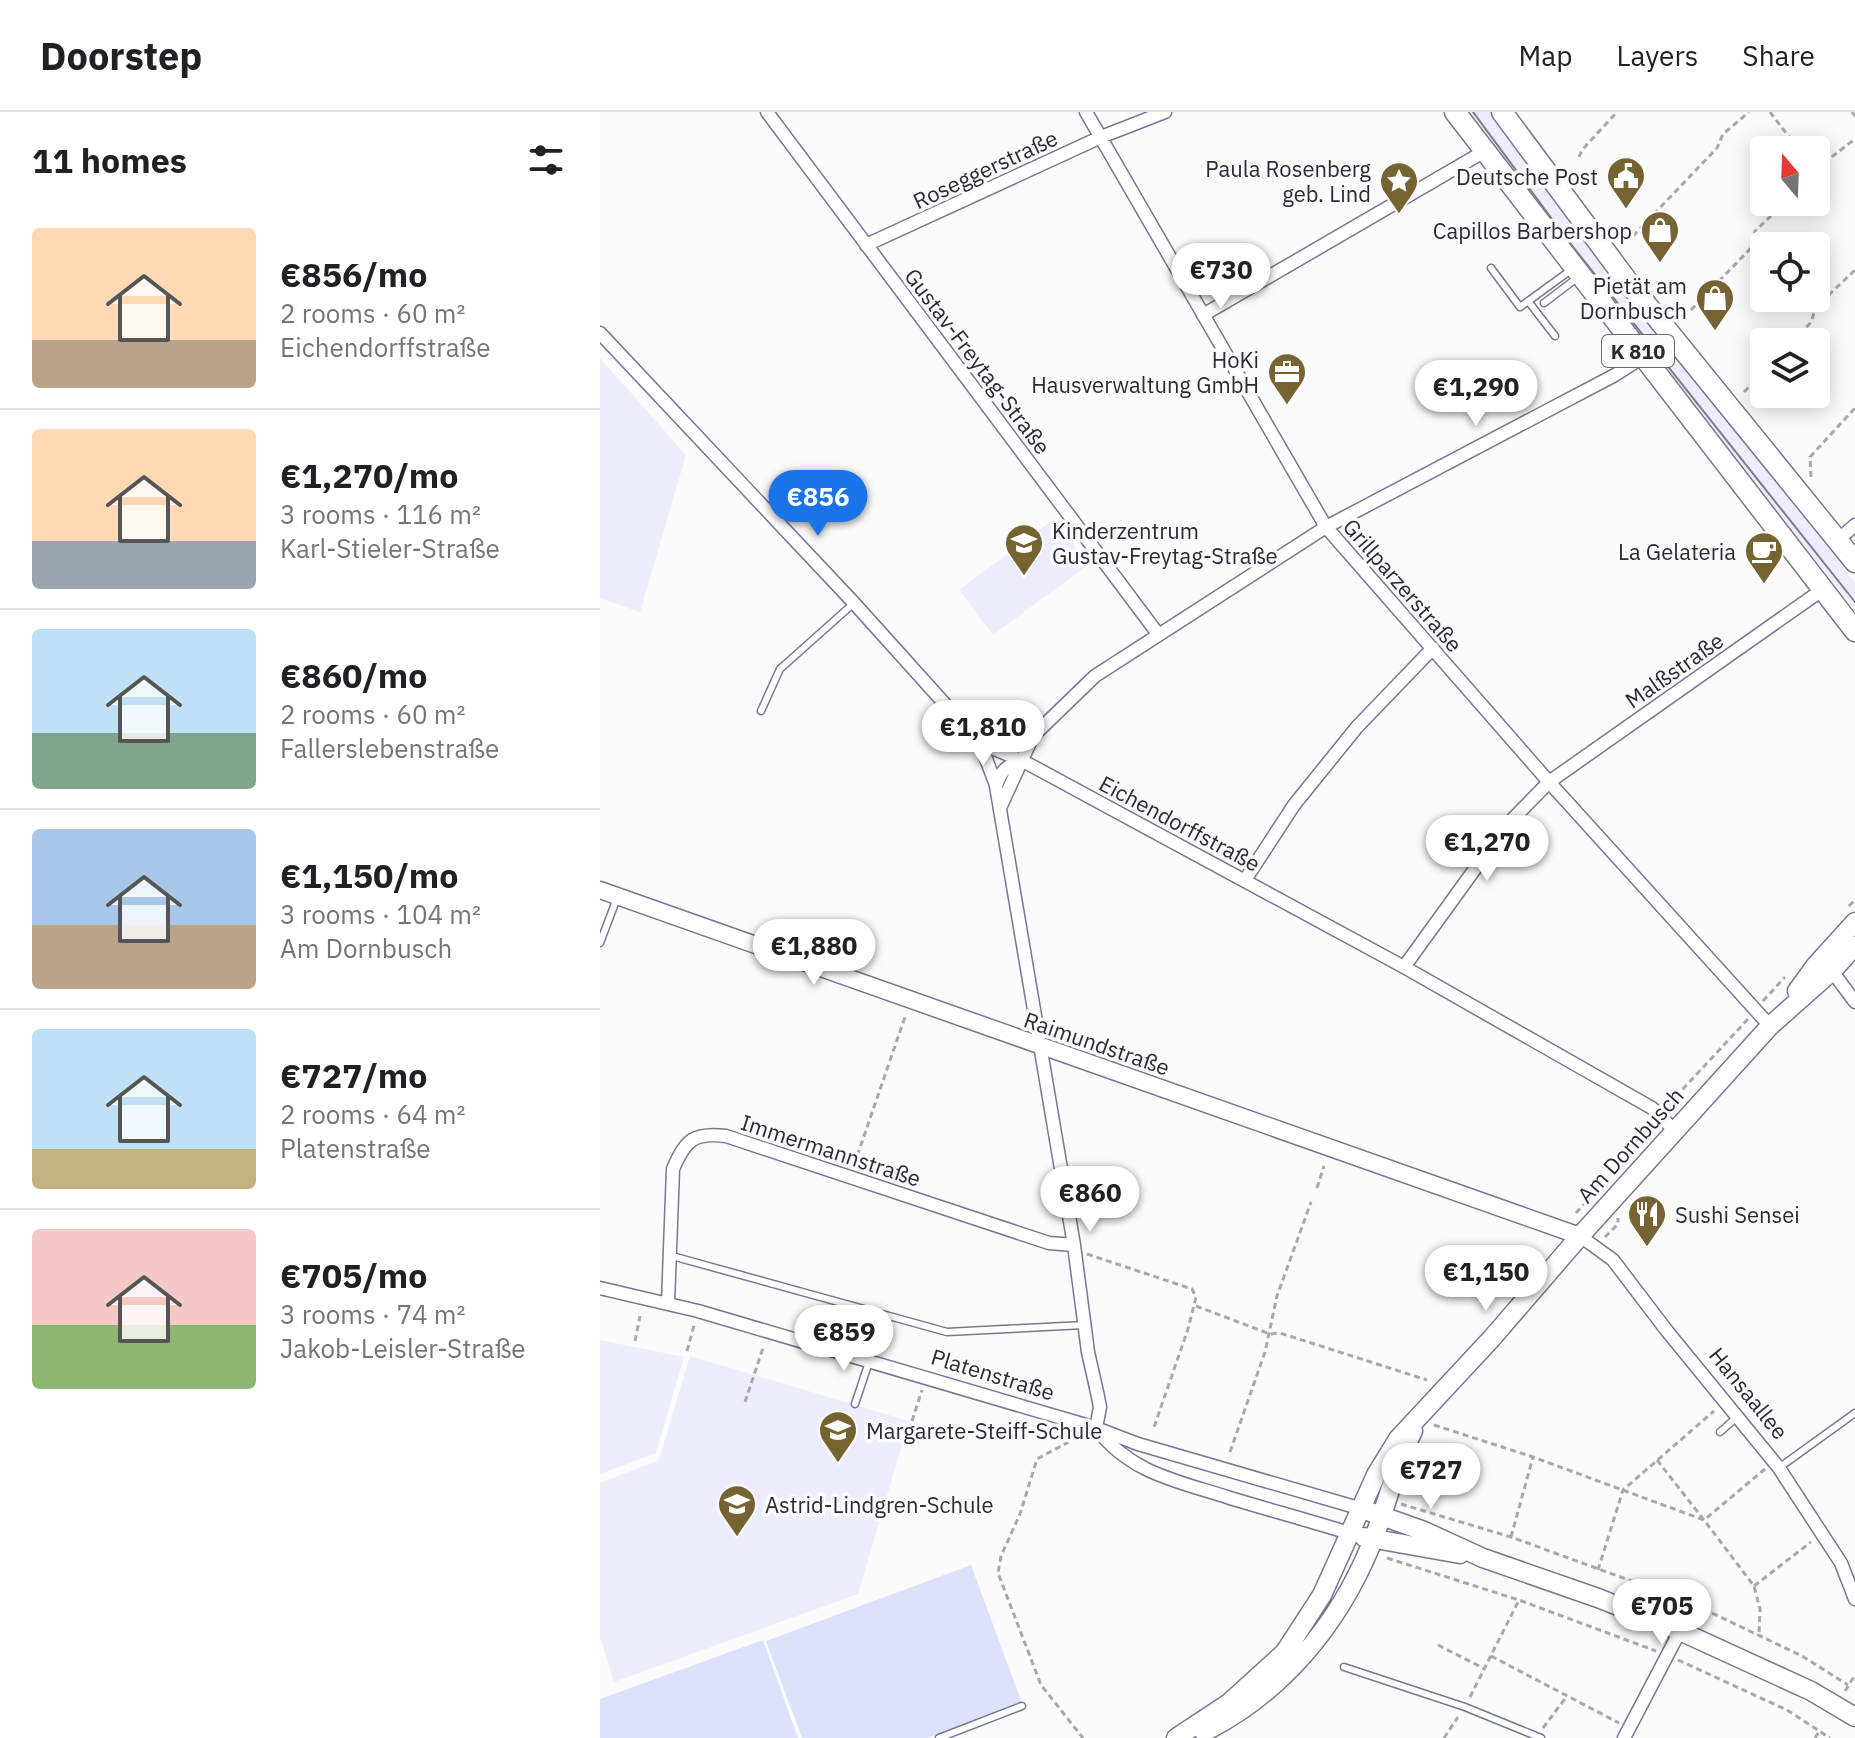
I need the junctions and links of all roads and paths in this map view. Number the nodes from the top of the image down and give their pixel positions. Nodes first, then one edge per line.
1 (767, 112) edge
2 (1086, 112) edge
3 (1165, 112) edge
4 (1455, 112) edge
5 (1502, 112) edge
6 (1617, 112) edge
7 (1749, 112) edge
8 (1770, 112) edge
9 (1788, 136) edge
10 (1101, 137) junction
11 (1855, 139) edge
12 (1485, 151) junction
13 (1579, 157) dead end
14 (1830, 159) edge
15 (1771, 216) edge
16 (1633, 236) dead end
17 (866, 245) junction
18 (1491, 268) dead end
19 (1855, 270) edge
20 (1577, 271) junction
21 (1528, 301) junction
22 (1544, 303) dead end
23 (1691, 310) dead end
24 (1203, 315) junction
25 (1806, 328) edge
26 (600, 333) edge
27 (1555, 336) dead end
28 (1643, 357) junction
29 (1750, 386) edge
30 (1744, 392) dead end
31 (1855, 408) edge
32 (1811, 477) dead end
33 (1855, 525) edge
34 (1326, 527) junction
35 (1838, 540) junction
36 (1855, 562) edge
37 (1822, 590) junction
38 (854, 603) junction
39 (1855, 631) edge
40 (1158, 634) junction
41 (1433, 648) junction
42 (761, 711) dead end
43 (980, 743) junction
44 (1023, 761) junction
45 (1549, 782) junction
46 (996, 786) junction
47 (1000, 808) junction
48 (1245, 880) junction
49 (600, 890) edge
50 (617, 896) junction
51 (1855, 922) edge
52 (600, 943) edge
53 (1855, 946) edge
54 (1404, 967) junction
55 (1832, 971) junction
56 (1785, 977) dead end
57 (1855, 1002) edge
58 (1755, 1011) junction
59 (905, 1017) dead end
60 (1774, 1021) junction
61 (1041, 1047) junction
62 (1659, 1115) junction
63 (1674, 1130) junction
64 (1324, 1166) dead end
65 (1614, 1172) dead end
66 (850, 1177) junction
67 (1602, 1185) dead end
68 (1317, 1188) dead end
69 (1591, 1197) dead end
70 (1311, 1202) dead end
71 (1580, 1236) junction
72 (1074, 1248) junction
73 (672, 1256) junction
74 (600, 1288) edge
75 (668, 1303) junction
76 (1195, 1306) junction
77 (698, 1311) junction
78 (640, 1316) dead end
79 (1084, 1325) junction
80 (768, 1331) junction
81 (1270, 1334) junction
82 (635, 1341) dead end
83 (687, 1351) dead end
84 (869, 1361) junction
85 (1427, 1380) dead end
86 (923, 1385) dead end
87 (1724, 1401) junction
88 (745, 1402) dead end
89 (855, 1404) dead end
90 (1855, 1413) edge
91 (1737, 1417) junction
92 (1428, 1420) junction
93 (912, 1421) dead end
94 (1096, 1428) junction
95 (1153, 1430) dead end
96 (1720, 1432) dead end
97 (1230, 1452) dead end
98 (1533, 1457) junction
99 (1657, 1460) junction
100 (1779, 1468) junction
101 (1754, 1478) dead end
102 (1623, 1490) junction
103 (1400, 1504) dead end
104 (1362, 1509) junction
105 (1382, 1515) junction
106 (1704, 1520) junction
107 (1349, 1533) junction
108 (1822, 1535) junction
109 (1511, 1537) junction
110 (1373, 1539) junction
111 (1483, 1558) junction
112 (1397, 1563) dead end
113 (1598, 1570) junction
114 (1754, 1586) junction
115 (1855, 1599) edge
116 (1519, 1600) junction
117 (1680, 1631) junction
118 (1759, 1634) junction
119 (1438, 1645) dead end
120 (1491, 1656) junction
121 (1668, 1656) junction
122 (1344, 1667) dead end
123 (1485, 1669) junction
124 (1855, 1675) edge
125 (1567, 1696) junction
126 (1022, 1706) dead end
127 (1465, 1707) junction
128 (1854, 1713) edge
129 (1820, 1730) junction
130 (1627, 1733) edge
131 (1539, 1737) edge
132 (939, 1738) edge
133 (1083, 1738) edge
134 (1176, 1738) edge
135 (1186, 1738) edge
136 (1444, 1738) edge
137 (1815, 1738) edge
138 (1830, 1738) edge

1 - 17 street, Gustav-Freytag-Straße
2 - 10 street, Grillparzerstraße
3 - 10 street, Roseggerstraße
4 - 12 main road, K 810
5 - 35 main road, K 810
6 - 13 path
7 - 16 path
8 - 9 path
10 - 17 street, Roseggerstraße
10 - 24 street, Grillparzerstraße
11 - 14 path
12 - 20 main road, K 810
12 - 24 street
15 - 23 path
17 - 40 street, Gustav-Freytag-Straße
18 - 21 lane
19 - 25 path
20 - 21 lane
20 - 22 lane
20 - 28 main road, K 810
21 - 27 lane
24 - 34 street, Grillparzerstraße
26 - 38 street, Eichendorffstraße
28 - 34 street
28 - 37 main road, K 810
29 - 30 path
31 - 32 path
33 - 35 street
34 - 40 street
34 - 41 street, Grillparzerstraße
35 - 36 main road, K 810
37 - 39 main road, K 810
37 - 45 street, Malßstraße
38 - 42 lane
38 - 43 street, Eichendorffstraße
40 - 44 street
41 - 45 street, Grillparzerstraße
41 - 48 street
43 - 44 street, Eichendorffstraße
43 - 46 street
44 - 46 street
44 - 47 street
44 - 48 street, Eichendorffstraße
45 - 54 street, Malßstraße
45 - 58 street, Grillparzerstraße
46 - 47 street
47 - 61 street
48 - 54 street, Eichendorffstraße
49 - 50 street, Raimundstraße
50 - 52 lane
50 - 61 street, Raimundstraße
51 - 60 main road, Am Dornbusch
53 - 55 main road, Am Dornbusch
54 - 62 street, Eichendorffstraße
55 - 57 street
55 - 60 main road, Am Dornbusch
56 - 58 path
58 - 60 street, Grillparzerstraße
58 - 62 path
59 - 66 path
60 - 63 main road, Am Dornbusch
61 - 71 street, Raimundstraße
61 - 72 street
62 - 63 street, Eichendorffstraße
62 - 65 path
63 - 71 main road, Am Dornbusch
64 - 68 path
66 - 72 street, Immermannstraße
66 - 73 street, Immermannstraße
67 - 69 path
70 - 81 path
71 - 87 street, Hansaallee
71 - 92 main road, Am Dornbusch
72 - 76 path
72 - 79 street
73 - 75 street, Immermannstraße
73 - 79 lane, Platenstraße
74 - 75 street, Platenstraße
75 - 77 street, Platenstraße
76 - 81 path
76 - 95 path
77 - 80 street, Platenstraße
77 - 83 path
78 - 82 path
79 - 94 street
80 - 84 street, Platenstraße
80 - 88 path
81 - 85 path
81 - 97 path
84 - 89 lane
84 - 94 street, Platenstraße
86 - 93 path
87 - 91 street, Hansaallee
87 - 99 path
90 - 100 lane
91 - 96 lane
91 - 100 street, Hansaallee
92 - 98 path
92 - 104 main road, Am Dornbusch
92 - 105 main road, Am Dornbusch
94 - 104 street, Platenstraße
94 - 107 street, Platenstraße
94 - 133 path
98 - 102 path
98 - 109 path
99 - 102 path
99 - 106 path
100 - 108 street, Hansaallee
101 - 106 path
102 - 106 path
102 - 113 path
103 - 109 path
104 - 105 main road, Platenstraße
104 - 107 main road, Am Dornbusch
105 - 110 main road, Am Dornbusch
105 - 111 main road, Platenstraße
106 - 114 path
107 - 110 main road, Platenstraße
107 - 134 main road, Am Dornbusch
108 - 114 path
108 - 115 street, Hansaallee
109 - 113 path
110 - 111 main road, Platenstraße
110 - 135 main road, Am Dornbusch
111 - 117 main road, Platenstraße
112 - 116 path
113 - 118 path
114 - 118 path
116 - 120 path
116 - 121 path
117 - 121 street
117 - 128 main road, Platenstraße
118 - 124 path
119 - 123 path
120 - 123 path
120 - 125 path
121 - 129 path
121 - 130 street
122 - 127 lane
123 - 127 path
125 - 130 path
125 - 131 path
126 - 132 lane
127 - 131 lane
127 - 136 path
129 - 137 path
129 - 138 path

